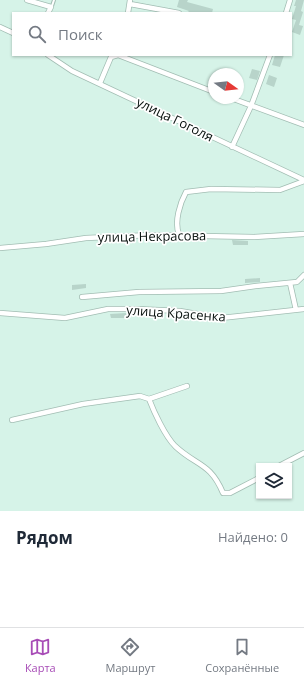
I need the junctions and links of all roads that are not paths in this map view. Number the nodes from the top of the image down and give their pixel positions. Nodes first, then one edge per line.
1 (27, 0) edge
2 (54, 0) edge
3 (290, 0) edge
4 (130, 2) edge
5 (51, 7) junction
6 (48, 12) edge
7 (128, 12) edge
8 (175, 12) edge
9 (286, 12) edge
10 (0, 27) edge
11 (12, 33) edge
12 (50, 56) edge
13 (111, 56) edge
14 (121, 56) edge
15 (270, 56) edge
16 (100, 83) junction
17 (208, 90) edge
18 (244, 103) edge
19 (251, 106) junction
20 (304, 125) edge
21 (232, 147) junction
22 (304, 180) edge
23 (179, 234) junction
24 (304, 234) edge
25 (0, 248) edge
26 (304, 275) edge
27 (290, 283) junction
28 (82, 297) dead end
29 (304, 309) edge
30 (296, 310) junction
31 (0, 313) edge
32 (187, 386) dead end
33 (149, 399) junction
34 (12, 420) dead end
35 (304, 453) edge
36 (285, 463) edge
37 (256, 480) edge

1 - 5 street
2 - 5 lane
3 - 9 street
4 - 7 street
4 - 8 street
5 - 6 street
10 - 11 street
12 - 16 street, улица Гоголя
13 - 16 street
14 - 17 street
15 - 19 street
16 - 21 street, улица Гоголя
18 - 19 street
19 - 20 street
19 - 21 street
21 - 22 street, улица Гоголя
22 - 23 street
23 - 24 street, улица Некрасова
23 - 25 street, улица Некрасова
26 - 27 street, улица Красенка
27 - 28 street, улица Красенка
27 - 30 street
29 - 30 street, улица Красенка
30 - 31 street, улица Красенка
32 - 33 street
33 - 34 street
33 - 37 street
35 - 36 street

